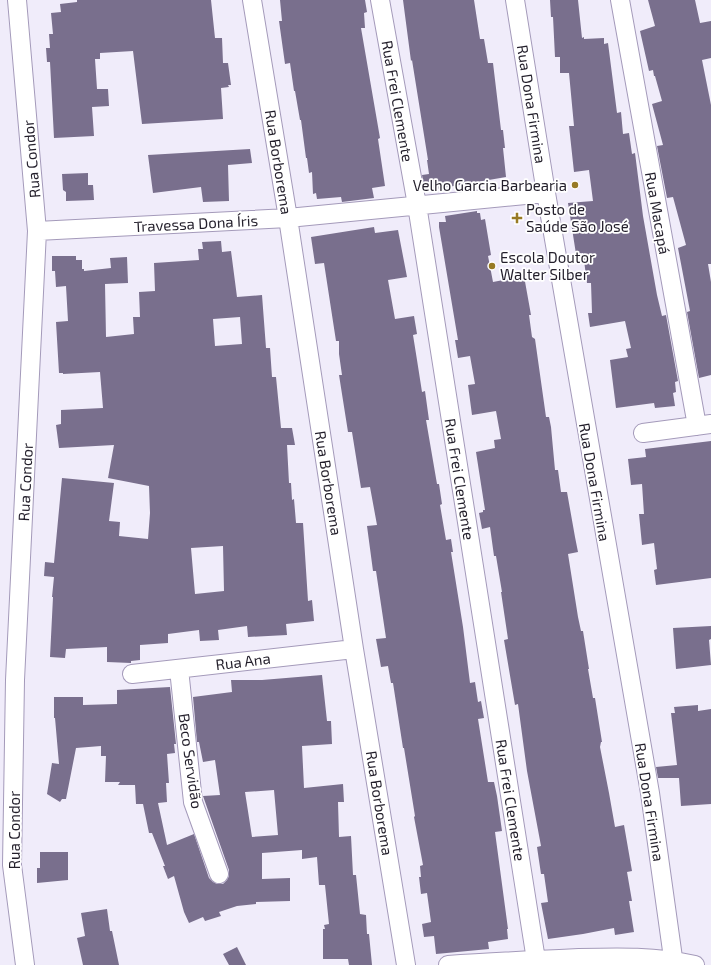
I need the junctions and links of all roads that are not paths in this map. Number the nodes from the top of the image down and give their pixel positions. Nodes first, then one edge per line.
1 (17, 0) edge
2 (252, 0) edge
3 (380, 0) edge
4 (515, 0) edge
5 (620, 0) edge
6 (546, 193) junction
7 (417, 204) junction
8 (288, 218) junction
9 (37, 232) junction
10 (704, 425) edge
11 (643, 433) dead end
12 (354, 649) junction
13 (179, 669) junction
14 (132, 674) dead end
15 (6, 834) edge
16 (219, 874) dead end
17 (536, 960) junction
18 (674, 962) edge
19 (25, 965) edge
20 (406, 965) edge
21 (448, 965) edge
22 (695, 965) edge

1 - 9 street, Rua Condor
2 - 8 street, Rua Borborema
3 - 7 street, Rua Frei Clemente
4 - 6 street, Rua Dona Firmina
5 - 10 street, Rua Macapá
6 - 7 street, Travessa Dona Íris
6 - 18 street, Rua Dona Firmina
7 - 8 street, Travessa Dona Íris
7 - 17 street, Rua Frei Clemente
8 - 9 street, Travessa Dona Íris
8 - 12 street, Rua Borborema
9 - 15 street, Rua Condor
10 - 11 street
12 - 13 street, Rua Ana
12 - 20 street, Rua Borborema
13 - 14 street, Rua Ana
13 - 16 street, Beco Servidão
15 - 19 street, Rua Condor
17 - 18 street
17 - 21 street
18 - 22 street

